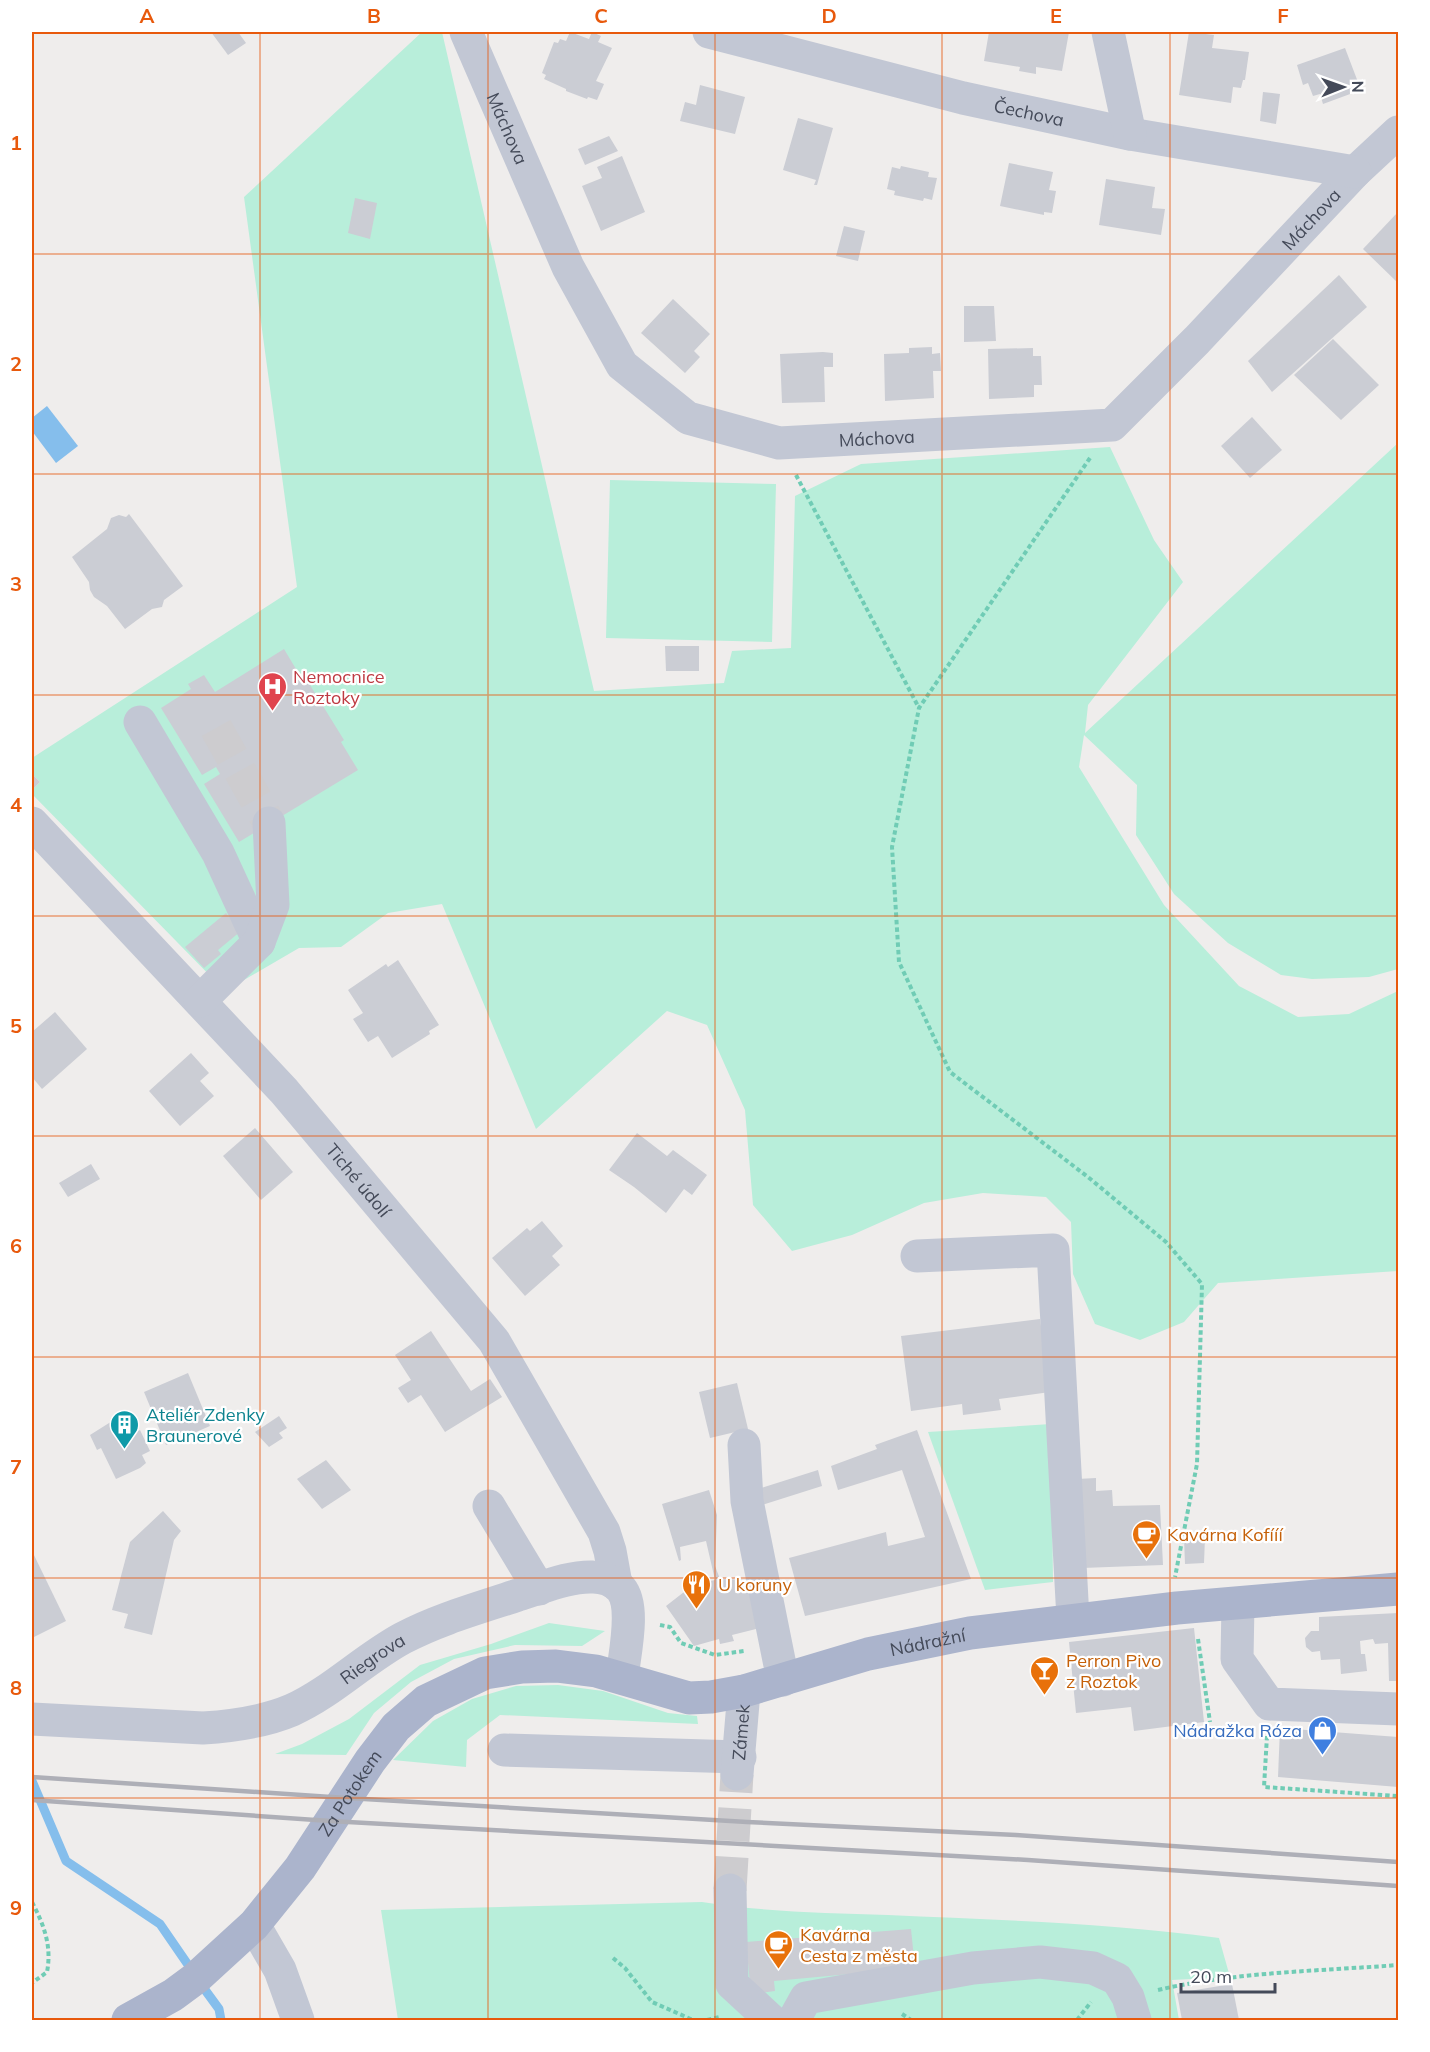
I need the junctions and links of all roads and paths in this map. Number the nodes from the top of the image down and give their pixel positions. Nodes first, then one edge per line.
1 (466, 32) edge
2 (709, 32) edge
3 (1108, 32) edge
4 (1398, 132) edge
5 (1130, 134) junction
6 (1355, 172) junction
7 (1112, 425) junction
8 (779, 443) junction
9 (919, 708) junction
10 (140, 722) dead end
11 (32, 822) edge
12 (269, 824) tunnel mouth
13 (259, 942) junction
14 (200, 1000) junction
15 (917, 1256) dead end
16 (744, 1445) dead end
17 (489, 1506) dead end
18 (1174, 1579) dead end
19 (616, 1584) junction
20 (539, 1589) junction
21 (1398, 1589) edge
22 (1238, 1604) junction
23 (1073, 1619) junction
24 (650, 1623) dead end
25 (776, 1647) junction
26 (622, 1678) junction
27 (783, 1680) junction
28 (744, 1691) junction
29 (1269, 1704) junction
30 (1398, 1709) edge
31 (32, 1719) edge
32 (504, 1750) dead end
33 (1398, 1796) edge
34 (730, 1890) tunnel mouth
35 (32, 1902) edge
36 (254, 1925) junction
37 (613, 1958) dead end
38 (1398, 1965) edge
39 (32, 1983) edge
40 (1132, 2009) edge
41 (128, 2020) edge
42 (298, 2020) edge
43 (693, 2020) edge
44 (771, 2020) edge
45 (797, 2020) edge

1 - 8 street, Máchova
2 - 5 street, Čechova
3 - 5 street
4 - 6 street, Máchova
5 - 6 street, Čechova
6 - 7 street, Máchova
7 - 8 street, Máchova
7 - 9 path
8 - 9 path
9 - 18 path
10 - 13 street
11 - 14 street, Tiché údolí
12 - 13 street
13 - 14 street
14 - 19 street, Tiché údolí
15 - 23 street
16 - 25 street
17 - 20 street
19 - 20 street, Riegrova
19 - 26 street
20 - 31 street, Riegrova
21 - 22 main road, Nádražní
22 - 23 main road, Nádražní
22 - 29 street
23 - 27 main road, Nádražní
24 - 25 path
25 - 27 street
26 - 28 main road, Nádražní
26 - 36 main road, Za Potokem
27 - 28 main road, Nádražní
28 - 32 street, Zámek
29 - 30 street
29 - 33 path
34 - 44 street
35 - 39 path
36 - 41 main road, Za Potokem
36 - 42 street
37 - 43 path
38 - 40 path
40 - 45 street

